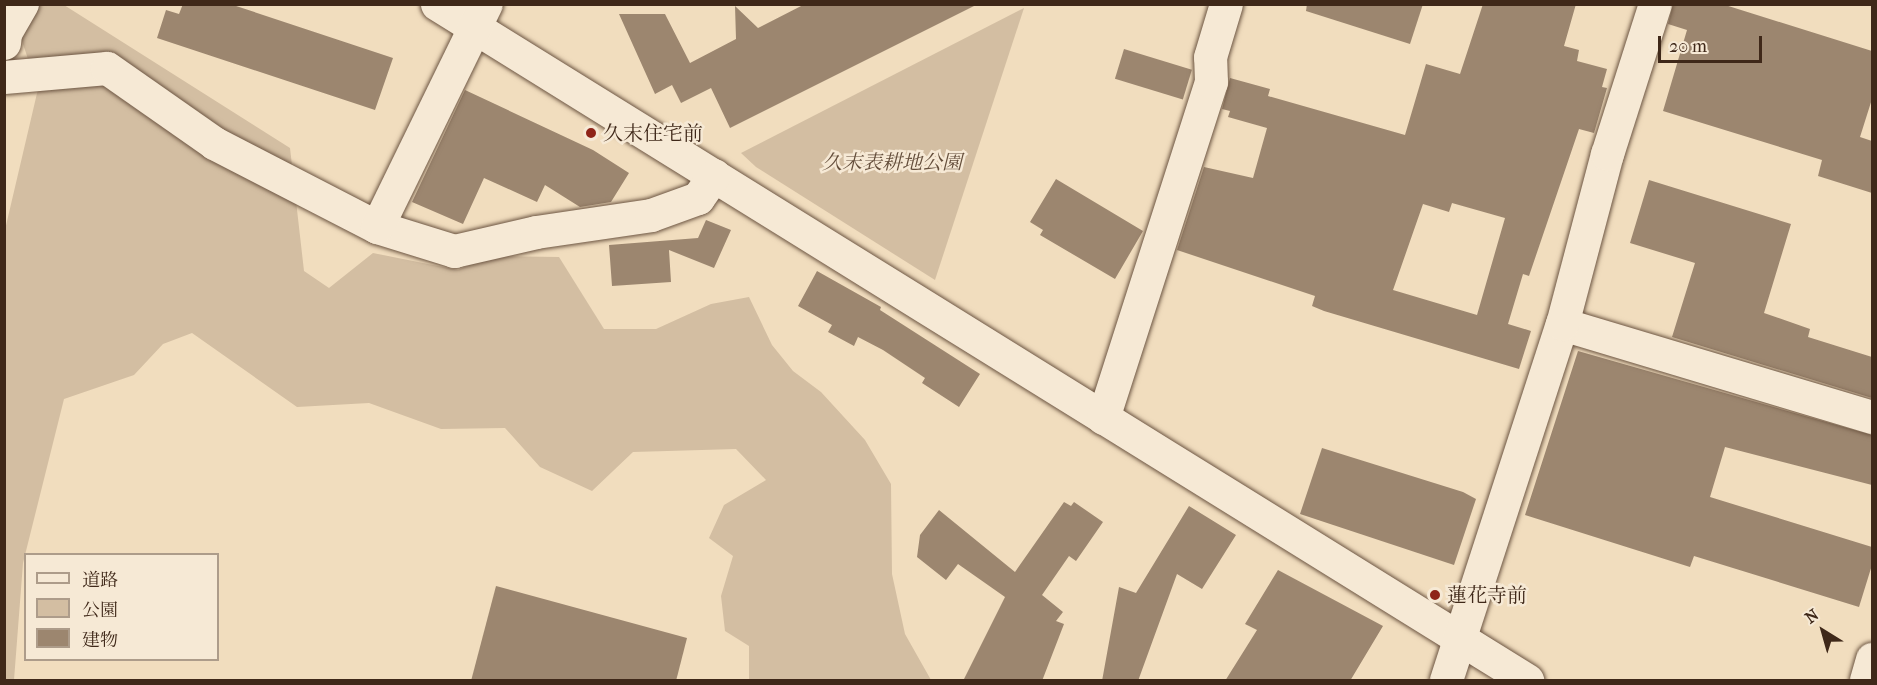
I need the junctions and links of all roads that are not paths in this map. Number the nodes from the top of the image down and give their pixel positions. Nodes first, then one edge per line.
1 (22, 4) edge
2 (437, 4) edge
3 (1226, 4) edge
4 (1655, 4) edge
5 (479, 16) edge
6 (4, 43) edge
7 (4, 77) edge
8 (714, 175) junction
9 (377, 227) junction
10 (1562, 324) junction
11 (1872, 417) edge
12 (1103, 418) junction
13 (1463, 640) junction
14 (1872, 659) edge
15 (1446, 681) edge
16 (1527, 681) edge
17 (1866, 681) edge

1 - 6 street
2 - 5 street
3 - 12 street
4 - 10 street
5 - 8 street
5 - 9 street
7 - 9 street
8 - 9 street
8 - 12 street
10 - 11 street
10 - 13 street
12 - 13 street
13 - 15 street
13 - 16 street
14 - 17 street

